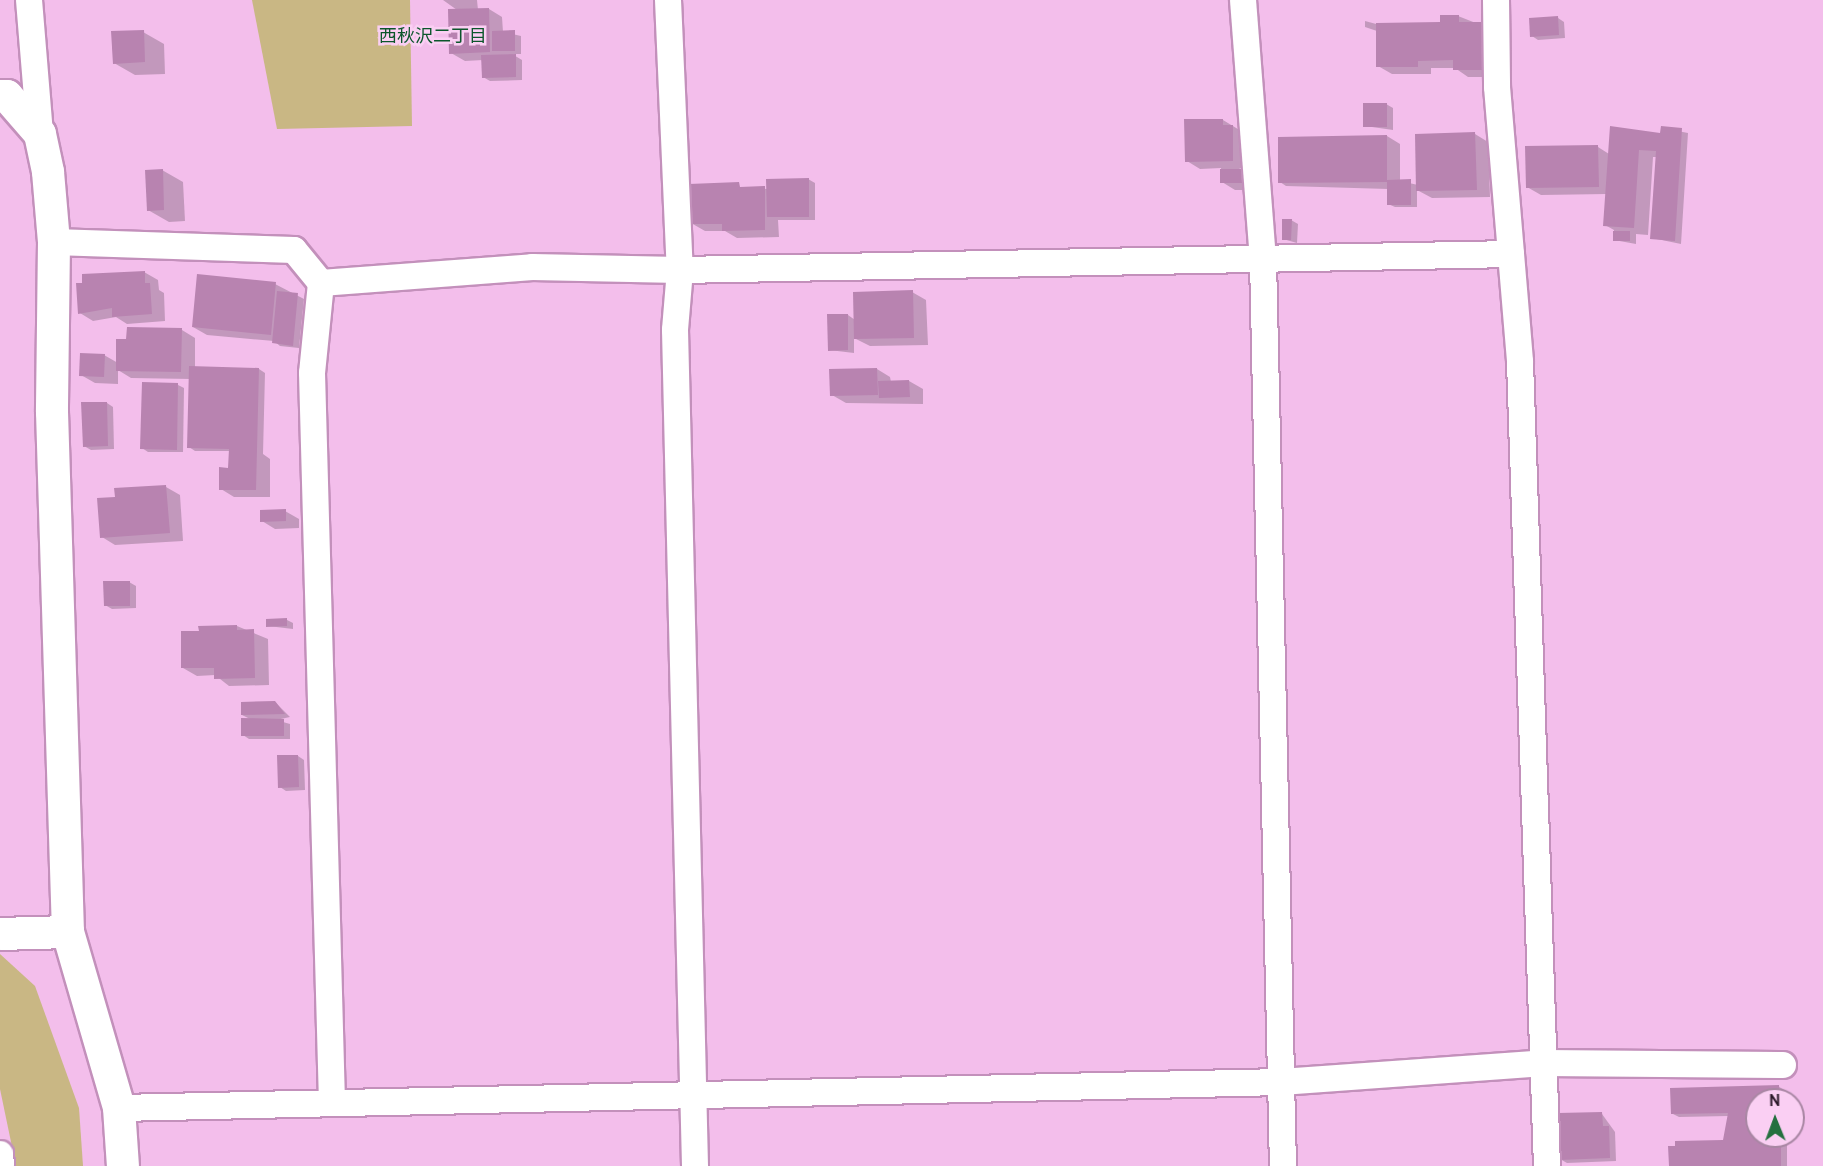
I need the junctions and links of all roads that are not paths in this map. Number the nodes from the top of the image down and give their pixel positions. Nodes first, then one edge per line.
1 (29, 0) edge
2 (668, 0) edge
3 (1244, 0) edge
4 (1496, 0) edge
5 (0, 96) edge
6 (40, 134) junction
7 (54, 242) junction
8 (1511, 254) junction
9 (1263, 259) junction
10 (680, 270) junction
11 (321, 283) junction
12 (68, 932) junction
13 (0, 934) edge
14 (1544, 1063) junction
15 (1784, 1065) dead end
16 (1281, 1082) junction
17 (694, 1093) junction
18 (332, 1101) junction
19 (119, 1108) junction
20 (0, 1154) edge
21 (1, 1166) edge
22 (123, 1166) edge
23 (695, 1166) edge
24 (1282, 1166) edge
25 (1547, 1166) edge

1 - 6 street
2 - 10 street
3 - 9 street
4 - 8 street
5 - 6 street
6 - 7 street
7 - 11 street
7 - 12 street
8 - 9 street
8 - 14 street
9 - 10 street
9 - 16 street
10 - 11 street
10 - 17 street
11 - 18 street
12 - 13 street
12 - 19 street
14 - 15 street
14 - 16 street
14 - 25 street
16 - 17 street
16 - 24 street
17 - 18 street
17 - 23 street
18 - 19 street
19 - 22 street
20 - 21 street

